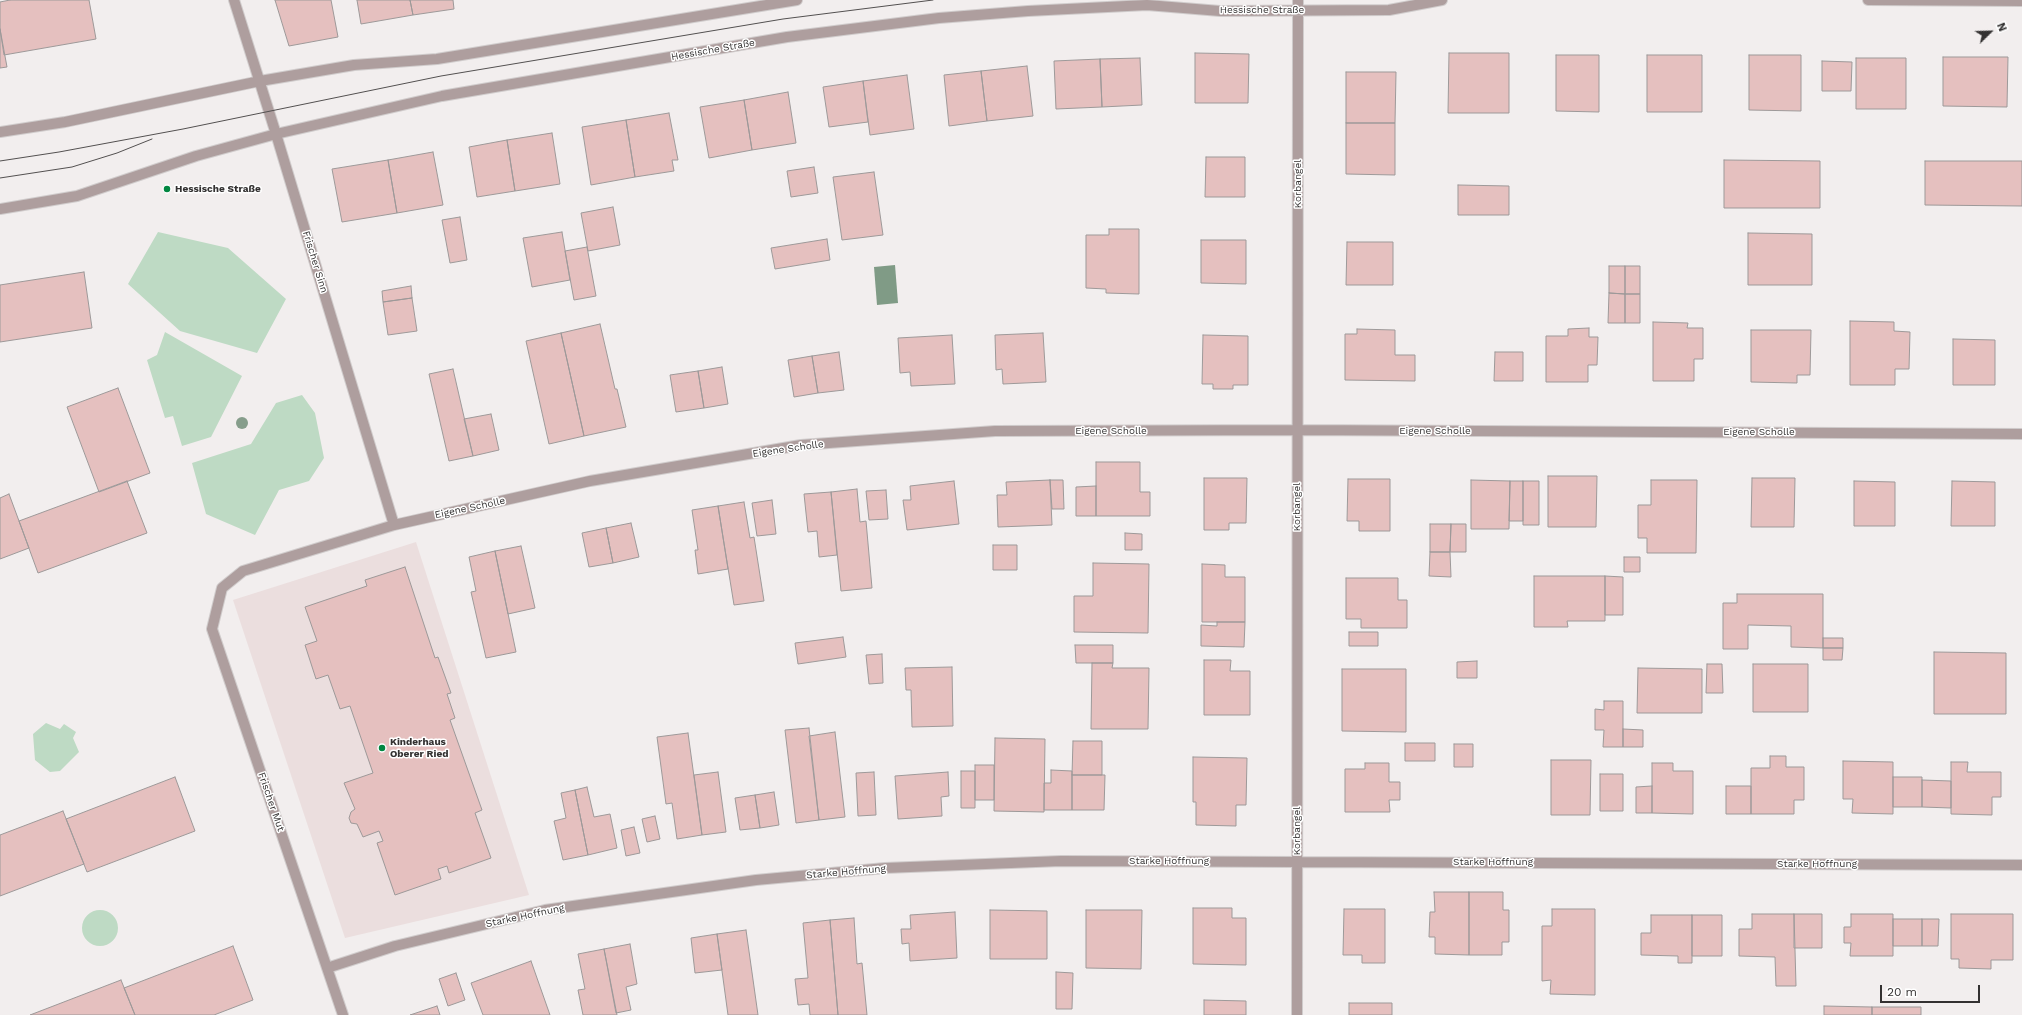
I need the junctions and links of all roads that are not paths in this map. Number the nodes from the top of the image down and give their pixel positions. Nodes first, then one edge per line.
1 (234, 0) edge
2 (797, 0) edge
3 (1442, 0) edge
4 (1868, 0) edge
5 (2022, 1) edge
6 (1298, 5) edge
7 (260, 81) junction
8 (0, 132) edge
9 (276, 134) junction
10 (0, 208) edge
11 (1298, 430) junction
12 (2022, 434) edge
13 (394, 525) junction
14 (222, 588) joint
15 (1297, 861) junction
16 (2022, 865) edge
17 (327, 968) junction
18 (343, 1015) edge
19 (1297, 1015) edge

1 - 7 street, Frischer Sinn
2 - 7 street
3 - 6 street, Hessische Straße
4 - 5 street
6 - 9 street, Hessische Straße
6 - 11 street, Korbangel
7 - 8 street
7 - 9 street, Frischer Sinn
9 - 10 street, Hessische Straße
9 - 13 street, Frischer Sinn
11 - 12 street, Eigene Scholle
11 - 13 street, Eigene Scholle
11 - 15 street, Korbangel
13 - 14 street, Eigene Scholle
14 - 17 street, Frischer Mut
15 - 16 street, Starke Hoffnung
15 - 17 street, Starke Hoffnung
15 - 19 street, Korbangel
17 - 18 street, Frischer Mut

